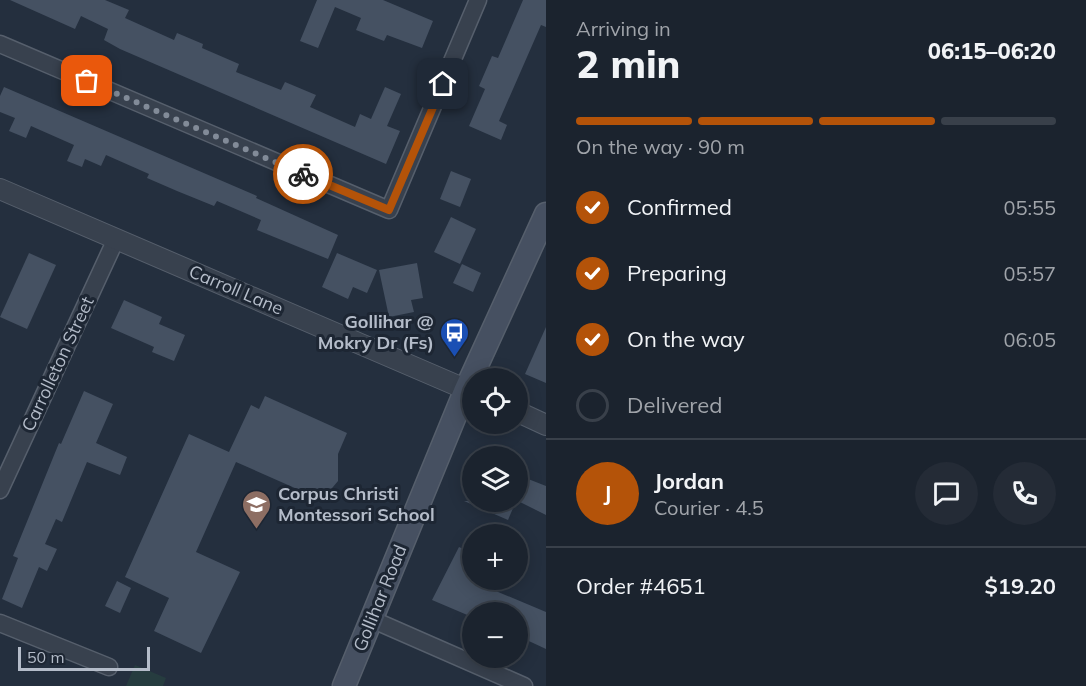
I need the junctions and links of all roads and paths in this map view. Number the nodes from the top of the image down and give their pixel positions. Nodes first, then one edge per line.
1 (478, 0) edge
2 (0, 44) edge
3 (0, 189) edge
4 (546, 214) edge
5 (116, 238) junction
6 (479, 368) edge
7 (462, 387) edge
8 (462, 406) edge
9 (528, 417) edge
10 (546, 425) edge
11 (0, 490) edge
12 (370, 619) junction
13 (0, 623) edge
14 (109, 667) dead end
15 (344, 686) edge
16 (524, 686) edge

1 - 2 street
3 - 5 street, Carroll Lane
4 - 6 main road, Gollihar Road
5 - 7 street, Carroll Lane
5 - 11 street, Carrolleton Street
8 - 12 main road, Gollihar Road
9 - 10 street
12 - 15 main road, Gollihar Road
12 - 16 street
13 - 14 street

